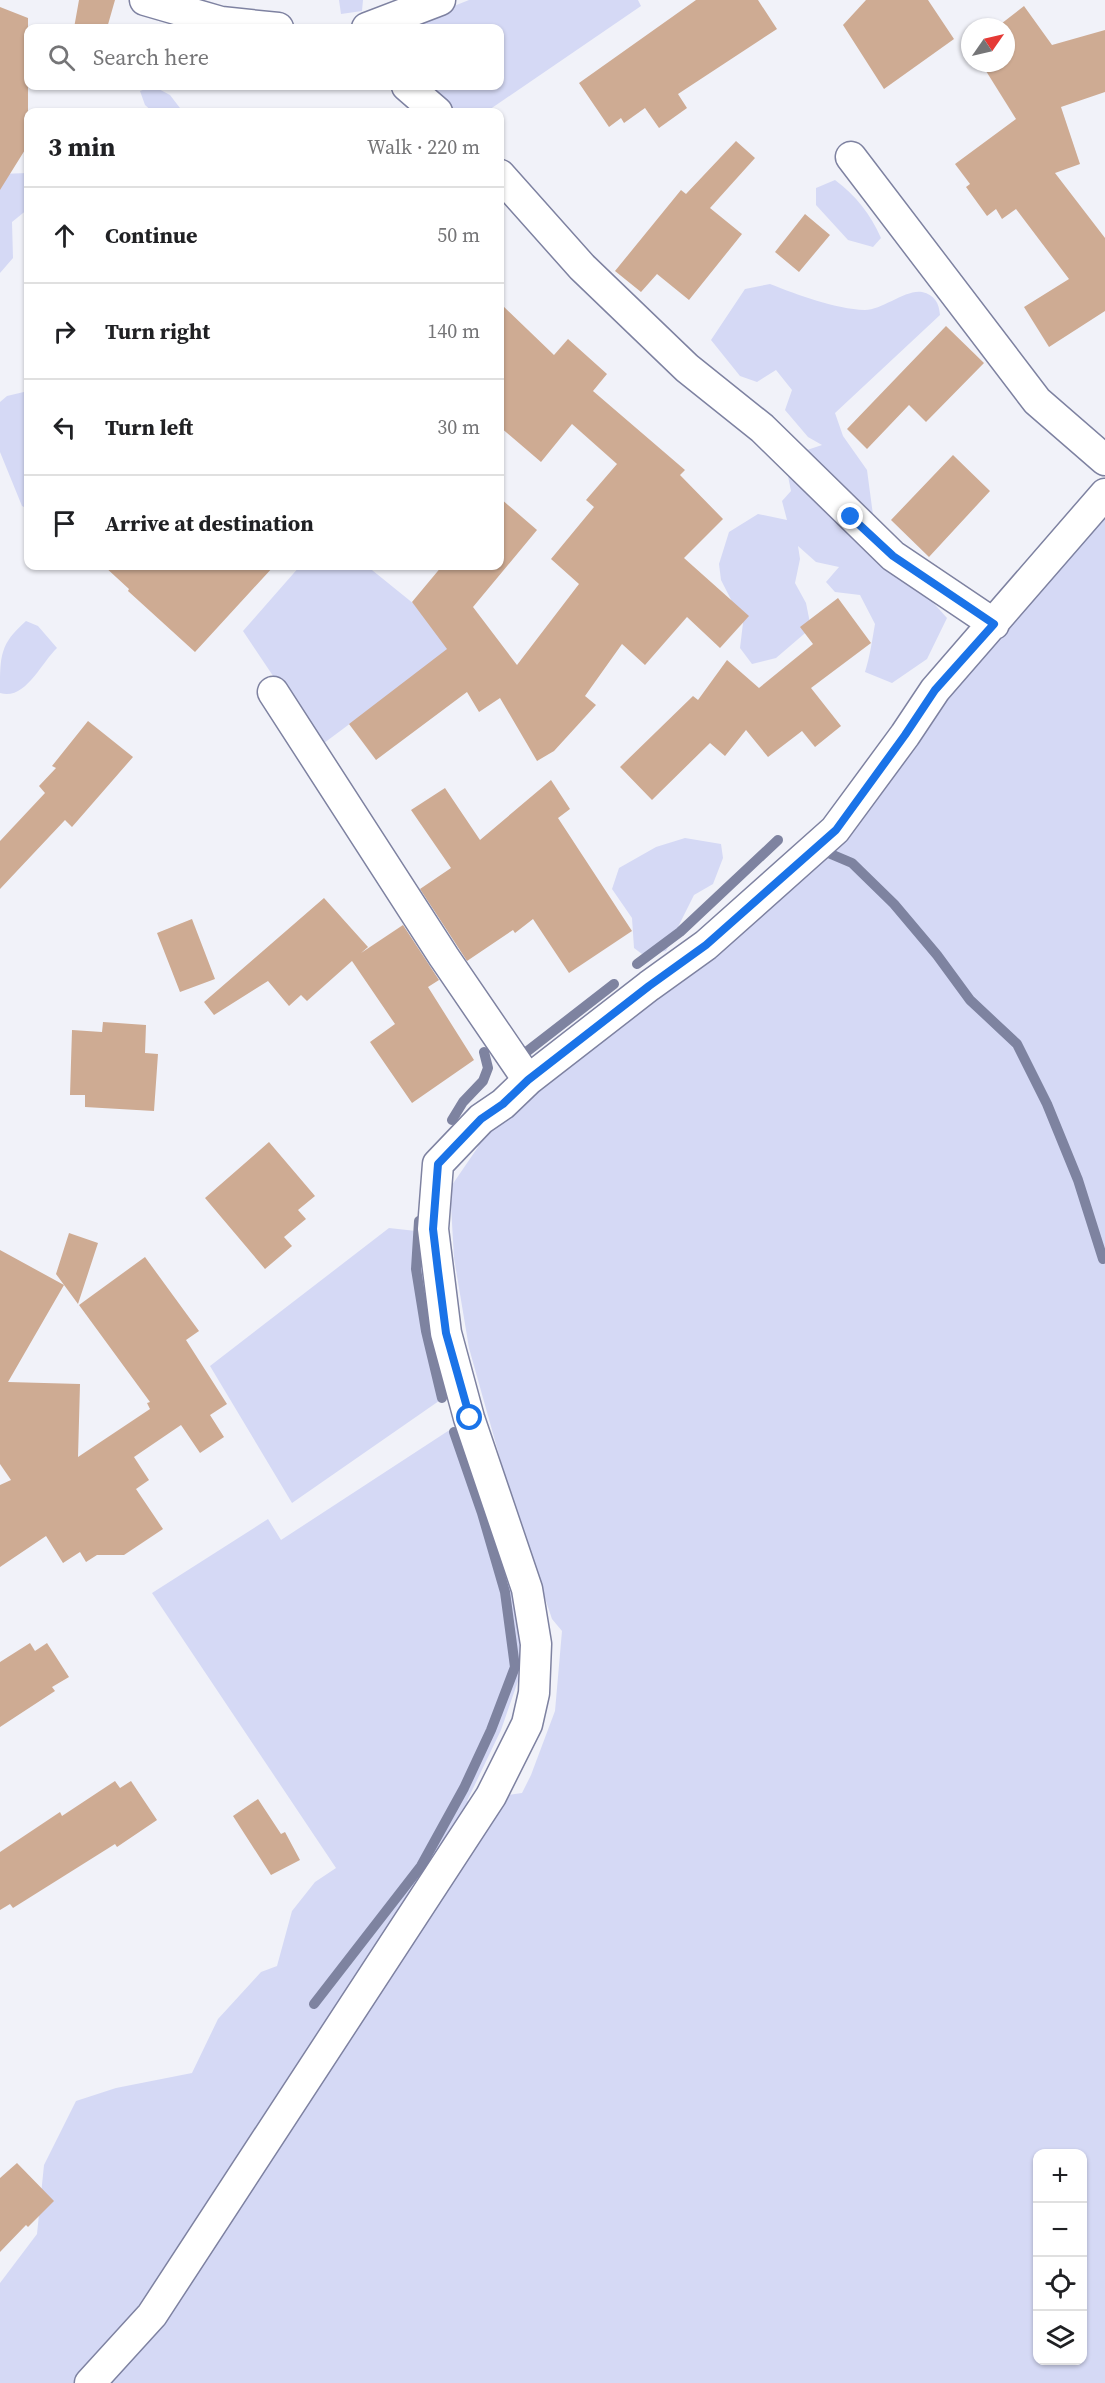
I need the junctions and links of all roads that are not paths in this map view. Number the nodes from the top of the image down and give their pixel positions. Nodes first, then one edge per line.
1 (145, 0) edge
2 (440, 0) edge
3 (240, 24) edge
4 (377, 24) edge
5 (412, 90) edge
6 (432, 108) edge
7 (851, 157) dead end
8 (504, 179) edge
9 (1105, 460) edge
10 (1105, 494) edge
11 (994, 624) junction
12 (273, 693) dead end
13 (528, 1080) junction
14 (90, 2383) edge

1 - 3 street
2 - 4 street
5 - 6 street
7 - 9 street
8 - 11 street
10 - 11 street
11 - 13 street
12 - 13 street
13 - 14 street

